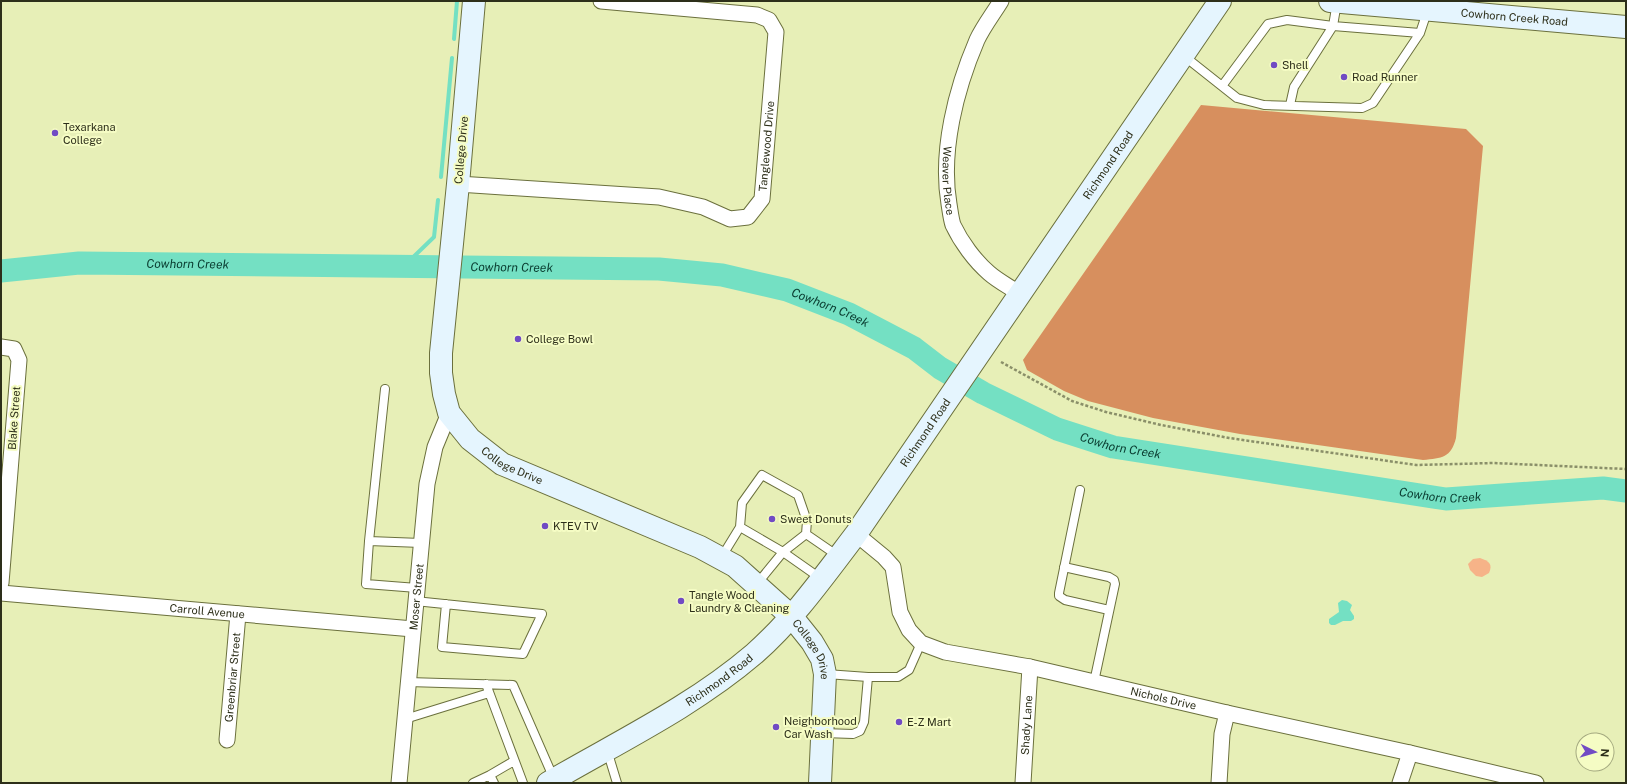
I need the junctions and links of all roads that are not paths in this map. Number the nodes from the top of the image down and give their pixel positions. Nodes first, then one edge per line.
1 (474, 1) edge
2 (602, 1) edge
3 (1001, 1) edge
4 (1220, 1) edge
5 (1335, 1) edge
6 (1429, 5) edge
7 (1333, 26) junction
8 (1626, 27) edge
9 (1420, 33) junction
10 (1183, 56) junction
11 (1222, 86) junction
12 (1290, 105) junction
13 (458, 184) junction
14 (1020, 294) junction
15 (8, 348) edge
16 (385, 389) dead end
17 (450, 414) junction
18 (1080, 490) dead end
19 (740, 527) junction
20 (806, 534) junction
21 (856, 534) junction
22 (369, 541) junction
23 (421, 543) junction
24 (783, 552) junction
25 (839, 556) junction
26 (721, 558) junction
27 (1064, 567) junction
28 (821, 579) junction
29 (1, 582) edge
30 (756, 586) junction
31 (1, 593) edge
32 (416, 595) junction
33 (446, 604) junction
34 (1109, 610) junction
35 (238, 614) junction
36 (792, 617) junction
37 (412, 629) junction
38 (921, 642) junction
39 (1030, 668) junction
40 (825, 674) junction
41 (868, 677) junction
42 (408, 682) junction
43 (1094, 682) junction
44 (486, 684) junction
45 (489, 693) junction
46 (1227, 713) junction
47 (405, 720) junction
48 (822, 733) junction
49 (227, 740) dead end
50 (607, 750) junction
51 (1410, 752) junction
52 (514, 761) junction
53 (490, 775) junction
54 (551, 781) edge
55 (399, 783) edge
56 (473, 783) edge
57 (494, 783) edge
58 (522, 783) edge
59 (617, 783) edge
60 (820, 783) edge
61 (1023, 783) edge
62 (1219, 783) edge
63 (1400, 783) edge
64 (1536, 783) edge

1 - 13 street, College Drive
2 - 13 street, Tanglewood Drive
3 - 14 street, Weaver Place
4 - 10 street, Richmond Road
5 - 6 street, Cowhorn Creek Road
5 - 7 lane
6 - 8 street, Cowhorn Creek Road
6 - 9 lane
7 - 9 lane
7 - 11 lane
7 - 12 lane
9 - 12 lane
10 - 11 lane
10 - 14 street, Richmond Road
11 - 12 lane
13 - 17 street, College Drive
14 - 21 street, Richmond Road
15 - 29 street, Blake Street
16 - 22 lane
17 - 23 street, Moser Street
17 - 26 street, College Drive
18 - 27 lane
19 - 20 lane
19 - 24 lane
19 - 26 lane
20 - 24 lane
20 - 25 lane
21 - 25 street, Richmond Road
21 - 38 street, Nichols Drive
22 - 23 lane
22 - 32 lane
23 - 32 street, Moser Street
24 - 28 lane
24 - 30 lane
25 - 28 street, Richmond Road
26 - 30 street, College Drive
27 - 34 lane
27 - 34 lane
28 - 36 street, Richmond Road
30 - 36 street, College Drive
31 - 35 street, Carroll Avenue
32 - 33 lane
32 - 37 street, Moser Street
33 - 33 lane
34 - 43 lane
35 - 37 street, Carroll Avenue
35 - 49 street, Greenbriar Street
36 - 40 street, College Drive
36 - 50 street, Richmond Road
37 - 42 street, Moser Street
38 - 39 street, Nichols Drive
38 - 41 lane
39 - 43 street, Nichols Drive
39 - 61 street, Shady Lane
40 - 41 lane
40 - 48 street, College Drive
41 - 48 lane
42 - 44 lane
42 - 47 street, Moser Street
43 - 46 street, Nichols Drive
44 - 45 lane
44 - 54 lane
45 - 47 lane
45 - 52 lane
46 - 51 street, Nichols Drive
46 - 62 street
47 - 55 street, Moser Street
48 - 60 street, College Drive
50 - 54 street, Richmond Road
50 - 59 lane
51 - 63 street
51 - 64 street, Nichols Drive
52 - 53 lane
52 - 58 lane
53 - 56 lane
53 - 57 lane

